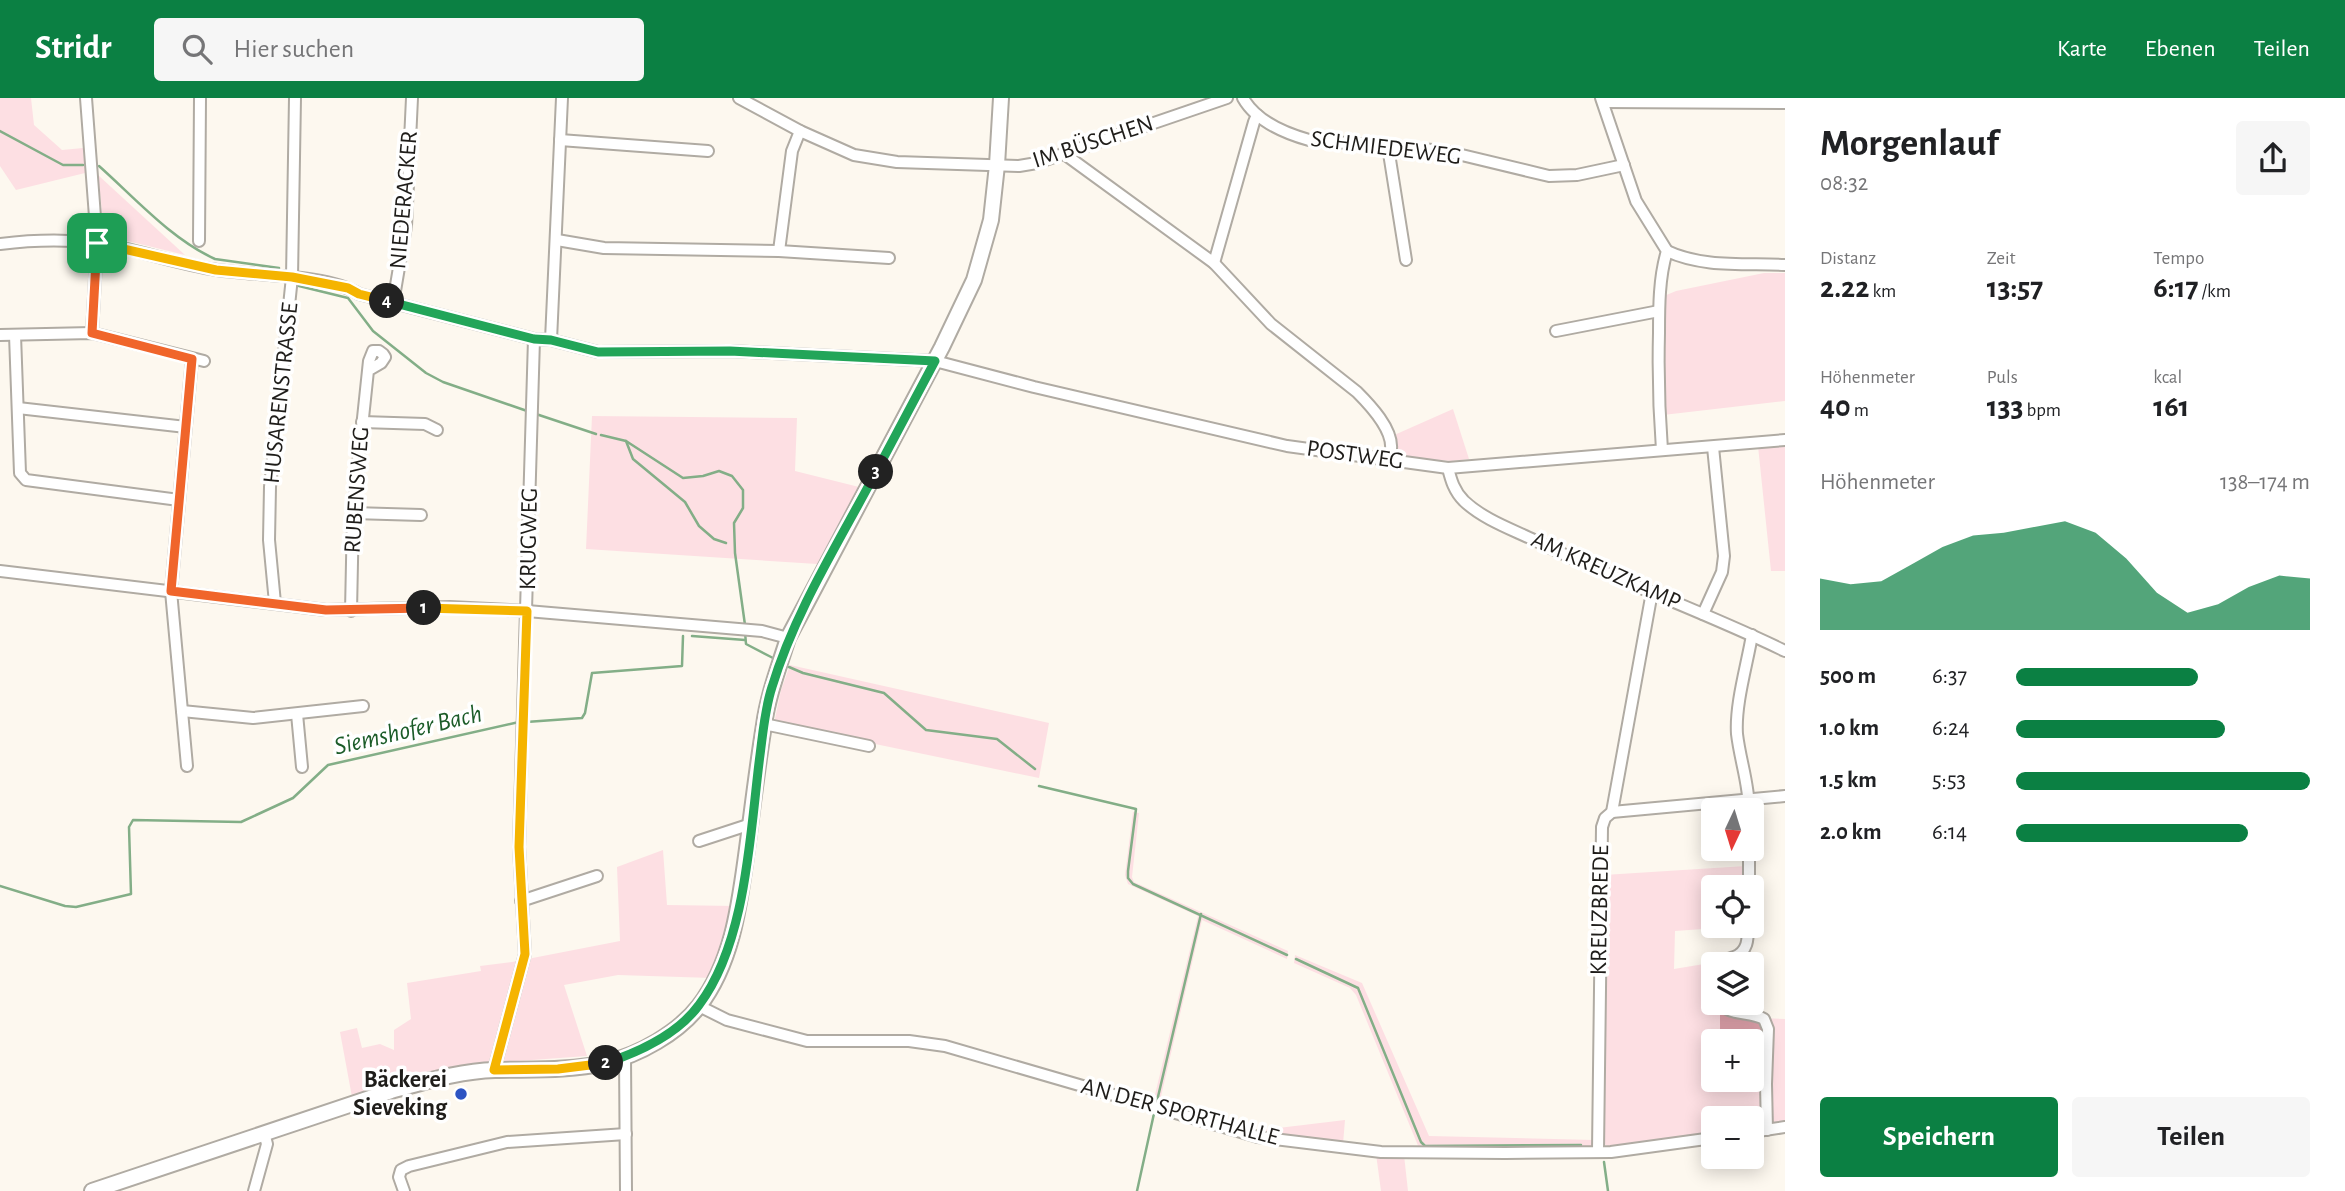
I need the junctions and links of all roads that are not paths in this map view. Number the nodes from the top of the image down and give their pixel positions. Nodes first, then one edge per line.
1 (86, 98) edge
2 (200, 98) edge
3 (295, 98) edge
4 (412, 98) edge
5 (562, 98) edge
6 (739, 98) edge
7 (1002, 98) edge
8 (1227, 98) edge
9 (1243, 98) edge
10 (1602, 100) edge
11 (1785, 103) edge
12 (1257, 116) junction
13 (800, 131) junction
14 (561, 140) junction
15 (1388, 147) junction
16 (708, 151) dead end
17 (1063, 153) junction
18 (997, 165) junction
19 (1623, 165) junction
20 (557, 240) junction
21 (199, 241) dead end
22 (97, 243) junction
23 (0, 244) edge
24 (779, 251) junction
25 (1667, 251) junction
26 (889, 258) dead end
27 (1406, 260) dead end
28 (1214, 263) junction
29 (1785, 265) edge
30 (292, 277) junction
31 (393, 303) junction
32 (1659, 311) junction
33 (1556, 331) dead end
34 (92, 333) junction
35 (0, 335) edge
36 (15, 335) junction
37 (534, 339) junction
38 (551, 340) junction
39 (935, 361) junction
40 (369, 370) dead end
41 (19, 408) junction
42 (362, 422) junction
43 (186, 427) junction
44 (438, 430) dead end
45 (1785, 440) edge
46 (1713, 447) junction
47 (1662, 450) junction
48 (1387, 460) junction
49 (1448, 468) junction
50 (179, 500) junction
51 (353, 513) junction
52 (421, 515) dead end
53 (0, 571) edge
54 (171, 591) junction
55 (1651, 593) junction
56 (275, 603) junction
57 (351, 611) junction
58 (527, 611) junction
59 (1703, 614) junction
60 (1752, 635) junction
61 (788, 638) junction
62 (1785, 651) edge
63 (363, 706) dead end
64 (182, 711) junction
65 (297, 714) junction
66 (764, 724) junction
67 (869, 746) dead end
68 (187, 766) dead end
69 (302, 767) dead end
70 (1785, 796) edge
71 (1748, 798) edge
72 (1764, 801) edge
73 (1701, 807) edge
74 (1612, 812) junction
75 (751, 824) junction
76 (699, 841) dead end
77 (597, 876) dead end
78 (521, 901) junction
79 (699, 1006) junction
80 (1757, 1015) edge
81 (625, 1057) junction
82 (494, 1070) junction
83 (1785, 1127) edge
84 (1764, 1130) edge
85 (1767, 1130) junction
86 (264, 1133) junction
87 (626, 1134) junction
88 (1701, 1140) edge
89 (1598, 1151) junction
90 (92, 1191) edge
91 (254, 1191) edge
92 (404, 1191) edge
93 (626, 1191) edge

1 - 22 street
2 - 21 street
3 - 30 street, HUSARENSTRASSE
4 - 31 street, NIEDERACKER
5 - 14 street
6 - 13 street, IM BÜSCHEN
7 - 18 street
8 - 17 street, IM BÜSCHEN
9 - 12 street, SCHMIEDEWEG
10 - 11 street
10 - 19 street
12 - 15 street, SCHMIEDEWEG
12 - 28 street
13 - 18 street, IM BÜSCHEN
13 - 24 street
14 - 16 street
14 - 20 street
15 - 19 street, SCHMIEDEWEG
15 - 27 street
17 - 18 street, IM BÜSCHEN
17 - 28 street
18 - 39 street
19 - 25 street
20 - 24 street
20 - 38 street
22 - 23 street, POSTWEG
22 - 30 street, POSTWEG
22 - 34 street
24 - 26 street
25 - 29 street
25 - 32 street
28 - 48 street
30 - 31 street, POSTWEG
30 - 56 street, HUSARENSTRASSE
31 - 37 street, POSTWEG
32 - 33 street
32 - 47 street
34 - 36 street
34 - 43 street
35 - 36 street
36 - 41 street
37 - 38 street, POSTWEG
37 - 58 street, KRUGWEG
38 - 39 street, POSTWEG
39 - 48 street, POSTWEG
39 - 61 street
40 - 42 street, RUBENSWEG
41 - 43 street
41 - 50 street
42 - 44 street
42 - 51 street, RUBENSWEG
43 - 50 street
45 - 46 street, POSTWEG
46 - 47 street, POSTWEG
46 - 59 street
47 - 49 street, POSTWEG
48 - 49 street, POSTWEG
49 - 55 street, AM KREUZKAMP
50 - 54 street
51 - 52 street
51 - 57 street, RUBENSWEG
53 - 54 street
54 - 56 street
54 - 64 street
55 - 59 street, AM KREUZKAMP
55 - 74 street, KREUZBREDE
56 - 57 street
57 - 58 street
58 - 61 street
58 - 78 street, KRUGWEG
59 - 60 street, AM KREUZKAMP
60 - 62 street, AM KREUZKAMP
60 - 71 street
61 - 66 street
63 - 65 street
64 - 65 street
64 - 68 street
65 - 69 street
66 - 67 street
66 - 75 street
70 - 72 street
73 - 74 street
74 - 89 street, KREUZBREDE
75 - 76 street
75 - 79 street
77 - 78 street
78 - 82 street, KRUGWEG
79 - 81 street
79 - 89 street, AN DER SPORTHALLE
80 - 85 street
81 - 82 street
81 - 87 street
82 - 86 street
83 - 85 street
84 - 85 street
86 - 90 street
86 - 91 street
87 - 92 street
87 - 93 street
88 - 89 street, AN DER SPORTHALLE

